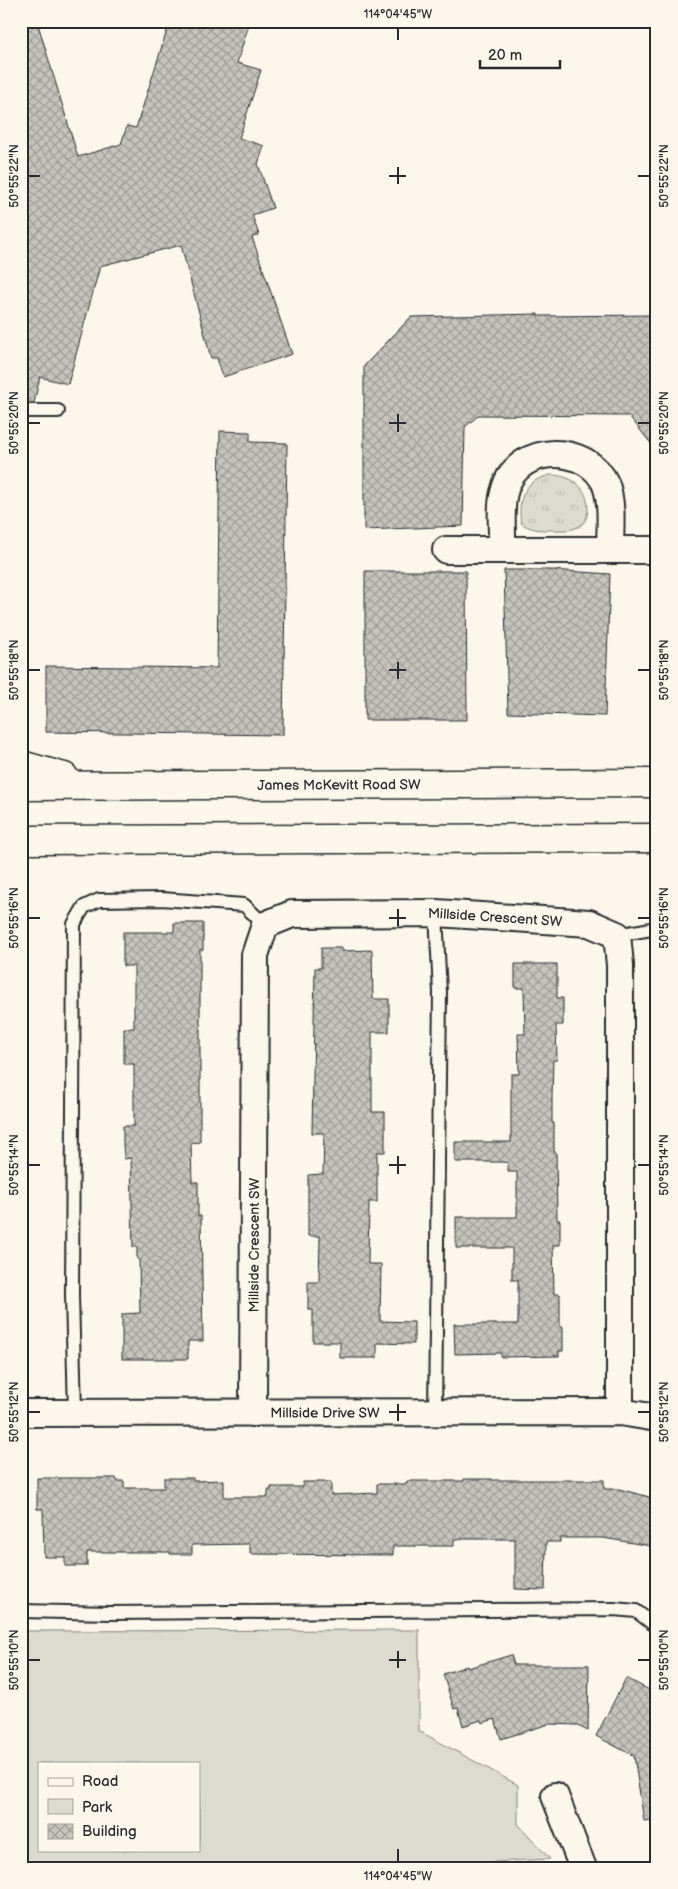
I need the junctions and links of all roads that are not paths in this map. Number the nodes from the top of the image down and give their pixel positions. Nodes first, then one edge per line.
1 (21, 411) edge
2 (58, 412) dead end
3 (446, 550) dead end
4 (502, 550) junction
5 (610, 550) junction
6 (657, 550) edge
7 (21, 765) edge
8 (657, 783) edge
9 (21, 786) edge
10 (97, 786) junction
11 (657, 838) edge
12 (21, 840) edge
13 (436, 913) junction
14 (265, 925) junction
15 (657, 928) edge
16 (617, 935) junction
17 (620, 1412) junction
18 (21, 1413) edge
19 (74, 1413) junction
20 (253, 1413) junction
21 (435, 1413) junction
22 (657, 1418) edge
23 (21, 1612) edge
24 (657, 1627) edge
25 (555, 1796) dead end
26 (583, 1868) edge

1 - 2 lane
3 - 4 street
4 - 5 street
4 - 5 street
5 - 6 street
7 - 10 main road
8 - 10 main road, James McKevitt Road SW
9 - 10 main road, James McKevitt Road SW
11 - 12 main road
13 - 14 street, Millside Crescent SW
13 - 16 street, Millside Crescent SW
13 - 21 lane
14 - 19 lane
14 - 20 street, Millside Crescent SW
15 - 16 lane
16 - 17 street
17 - 21 street, Millside Drive SW
17 - 22 street, Millside Drive SW
18 - 19 street, Millside Drive SW
19 - 20 street, Millside Drive SW
20 - 21 street, Millside Drive SW
23 - 24 lane
25 - 26 street

